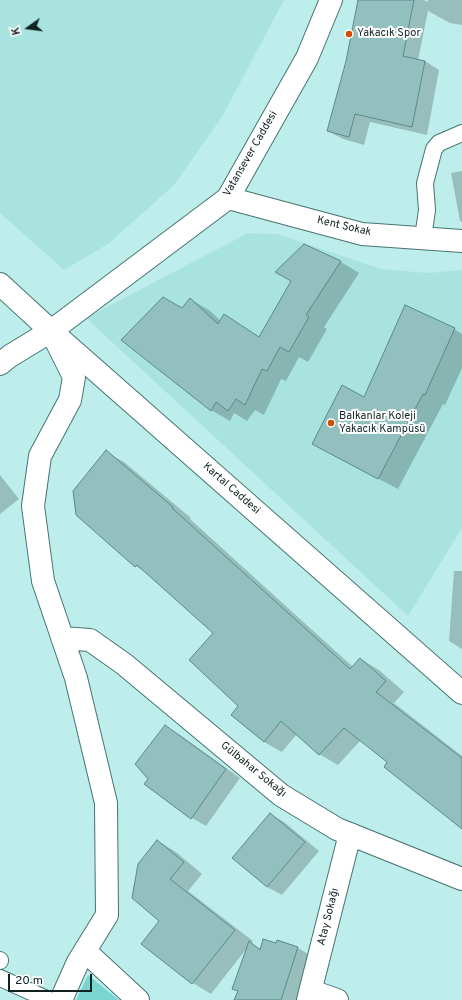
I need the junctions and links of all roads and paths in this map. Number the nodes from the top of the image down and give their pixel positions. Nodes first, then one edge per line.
1 (331, 0) edge
2 (462, 133) edge
3 (228, 198) junction
4 (423, 238) junction
5 (462, 242) edge
6 (0, 284) edge
7 (51, 331) junction
8 (0, 364) edge
9 (62, 638) junction
10 (462, 693) edge
11 (350, 834) junction
12 (462, 879) edge
13 (85, 951) junction
14 (0, 978) edge
15 (310, 995) edge
16 (49, 1000) edge
17 (61, 1000) edge
18 (138, 1000) edge
19 (336, 1000) edge

1 - 3 street, Vatansever Caddesi
2 - 4 lane
3 - 4 street, Kent Sokak
3 - 7 street, Vatansever Caddesi
4 - 5 street, Kent Sokak
6 - 7 street, Kartal Caddesi
7 - 8 street, Vatansever Caddesi
7 - 9 street
7 - 10 street, Kartal Caddesi
9 - 11 street, Gülbahar Sokağı
9 - 13 street
11 - 12 street, Gülbahar Sokağı
11 - 15 street, Atay Sokağı
13 - 17 street
13 - 18 street
14 - 16 lane
15 - 19 street

